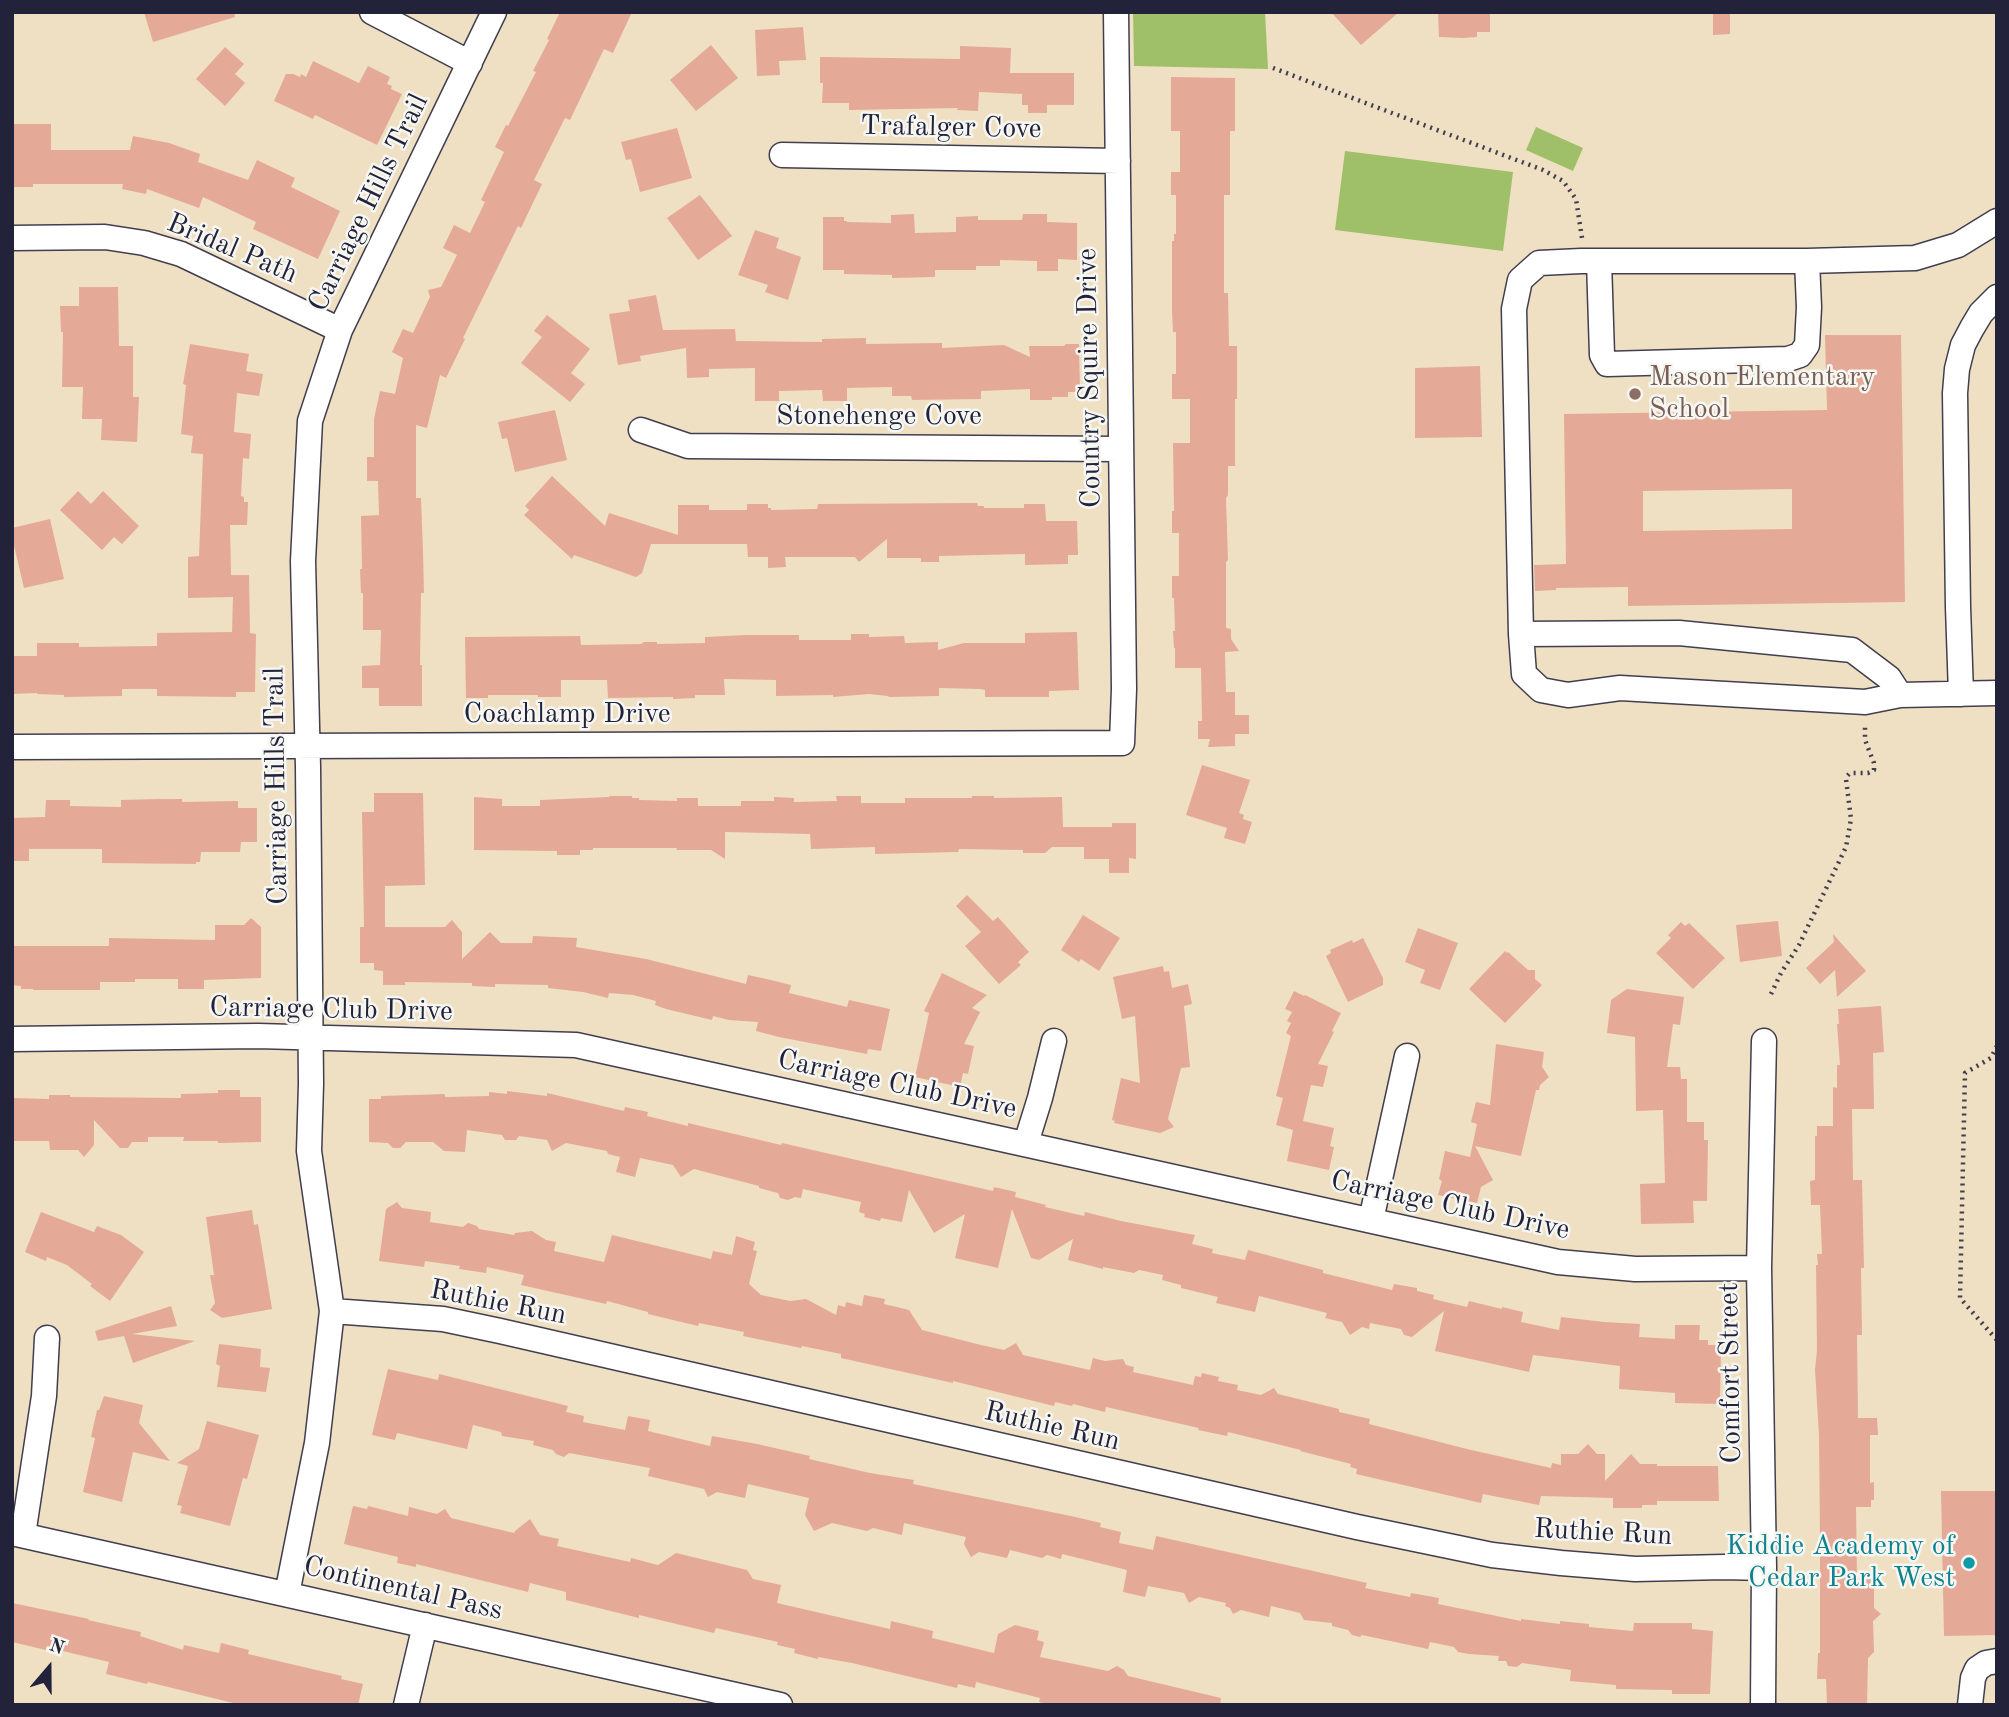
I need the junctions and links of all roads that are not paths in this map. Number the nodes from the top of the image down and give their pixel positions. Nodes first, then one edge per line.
1 (372, 12) edge
2 (494, 12) edge
3 (1116, 12) edge
4 (470, 63) junction
5 (782, 155) dead end
6 (1118, 161) junction
7 (1997, 221) edge
8 (12, 238) edge
9 (1590, 261) junction
10 (1807, 261) junction
11 (1997, 297) edge
12 (340, 330) junction
13 (641, 430) dead end
14 (1120, 449) junction
15 (1521, 634) junction
16 (1997, 693) edge
17 (1961, 694) junction
18 (1900, 695) junction
19 (1122, 743) joint
20 (307, 746) junction
21 (12, 747) edge
22 (310, 1038) junction
23 (12, 1039) edge
24 (1054, 1041) dead end
25 (1764, 1041) dead end
26 (1407, 1056) dead end
27 (1026, 1143) junction
28 (1371, 1220) junction
29 (1759, 1268) junction
30 (332, 1311) junction
31 (47, 1338) dead end
32 (18, 1534) edge
33 (1764, 1567) junction
34 (287, 1594) junction
35 (425, 1625) junction
36 (1997, 1661) edge
37 (406, 1705) edge
38 (780, 1705) edge
39 (1763, 1705) edge
40 (1970, 1705) edge

1 - 4 street
2 - 4 street, Carriage Hills Trail
3 - 6 street, Country Squire Drive
4 - 12 street, Carriage Hills Trail
5 - 6 street, Trafalger Cove
6 - 14 street, Country Squire Drive
7 - 10 street
8 - 12 street, Bridal Path
9 - 10 street
9 - 10 street
9 - 15 street
11 - 17 street
12 - 20 street, Carriage Hills Trail
13 - 14 street, Stonehenge Cove
14 - 19 street, Country Squire Drive
15 - 18 street
15 - 18 street
16 - 17 street
17 - 18 street
19 - 20 street, Coachlamp Drive
20 - 21 street, Coachlamp Drive
20 - 22 street, Carriage Hills Trail
22 - 23 street, Carriage Club Drive
22 - 27 street, Carriage Club Drive
22 - 30 street, Carriage Hills Trail
24 - 27 street
25 - 29 street, Comfort Street
26 - 28 street
27 - 28 street, Carriage Club Drive
28 - 29 street, Carriage Club Drive
29 - 33 street, Comfort Street
30 - 33 street, Ruthie Run
30 - 34 street, Carriage Hills Trail
31 - 32 street
32 - 34 street, Continental Pass
33 - 39 street, Comfort Street
34 - 35 street, Continental Pass
35 - 37 street
35 - 38 street, Continental Pass
36 - 40 street

